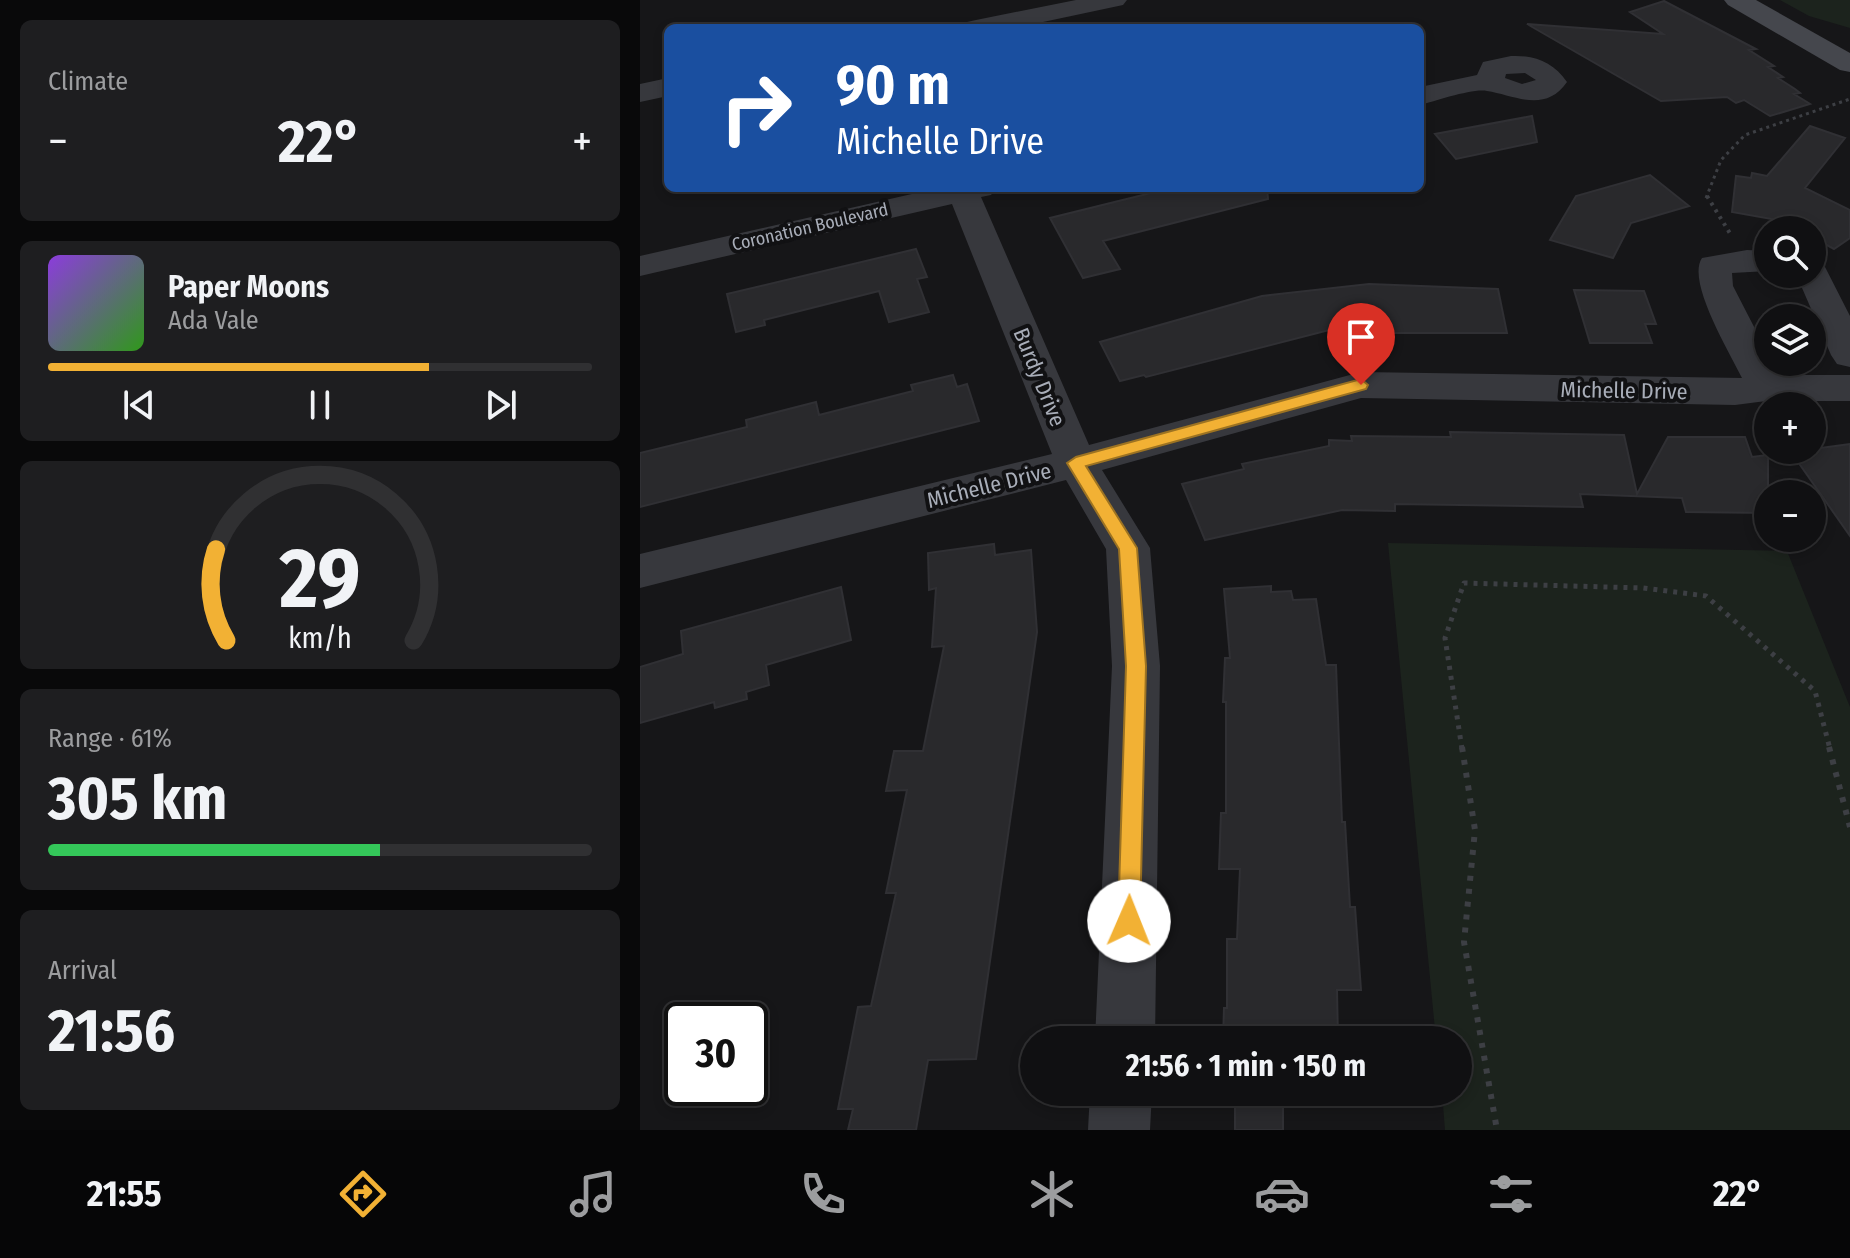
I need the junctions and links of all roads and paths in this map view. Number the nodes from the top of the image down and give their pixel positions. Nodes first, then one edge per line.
1 (1114, 0) edge
2 (1737, 0) edge
3 (996, 24) edge
4 (1850, 64) edge
5 (1490, 81) dead end
6 (664, 88) edge
7 (640, 93) edge
8 (1424, 95) edge
9 (1850, 99) edge
10 (955, 192) edge
11 (969, 192) edge
12 (1754, 256) edge
13 (1754, 260) edge
14 (640, 266) edge
15 (1819, 288) edge
16 (1850, 355) edge
17 (1766, 388) junction
18 (1850, 388) edge
19 (1076, 463) junction
20 (640, 571) edge
21 (1850, 827) edge
22 (1125, 1026) edge
23 (1120, 1106) edge
24 (1119, 1130) edge
25 (1497, 1130) edge

1 - 3 street
2 - 4 main road
5 - 8 street
6 - 7 street
9 - 12 path
10 - 14 street, Coronation Boulevard
11 - 19 street, Burdy Drive
13 - 17 street
15 - 16 street
17 - 18 street, Michelle Drive
17 - 19 street, Michelle Drive
19 - 20 street, Michelle Drive
19 - 22 street, Burdy Drive
21 - 25 path
23 - 24 street

